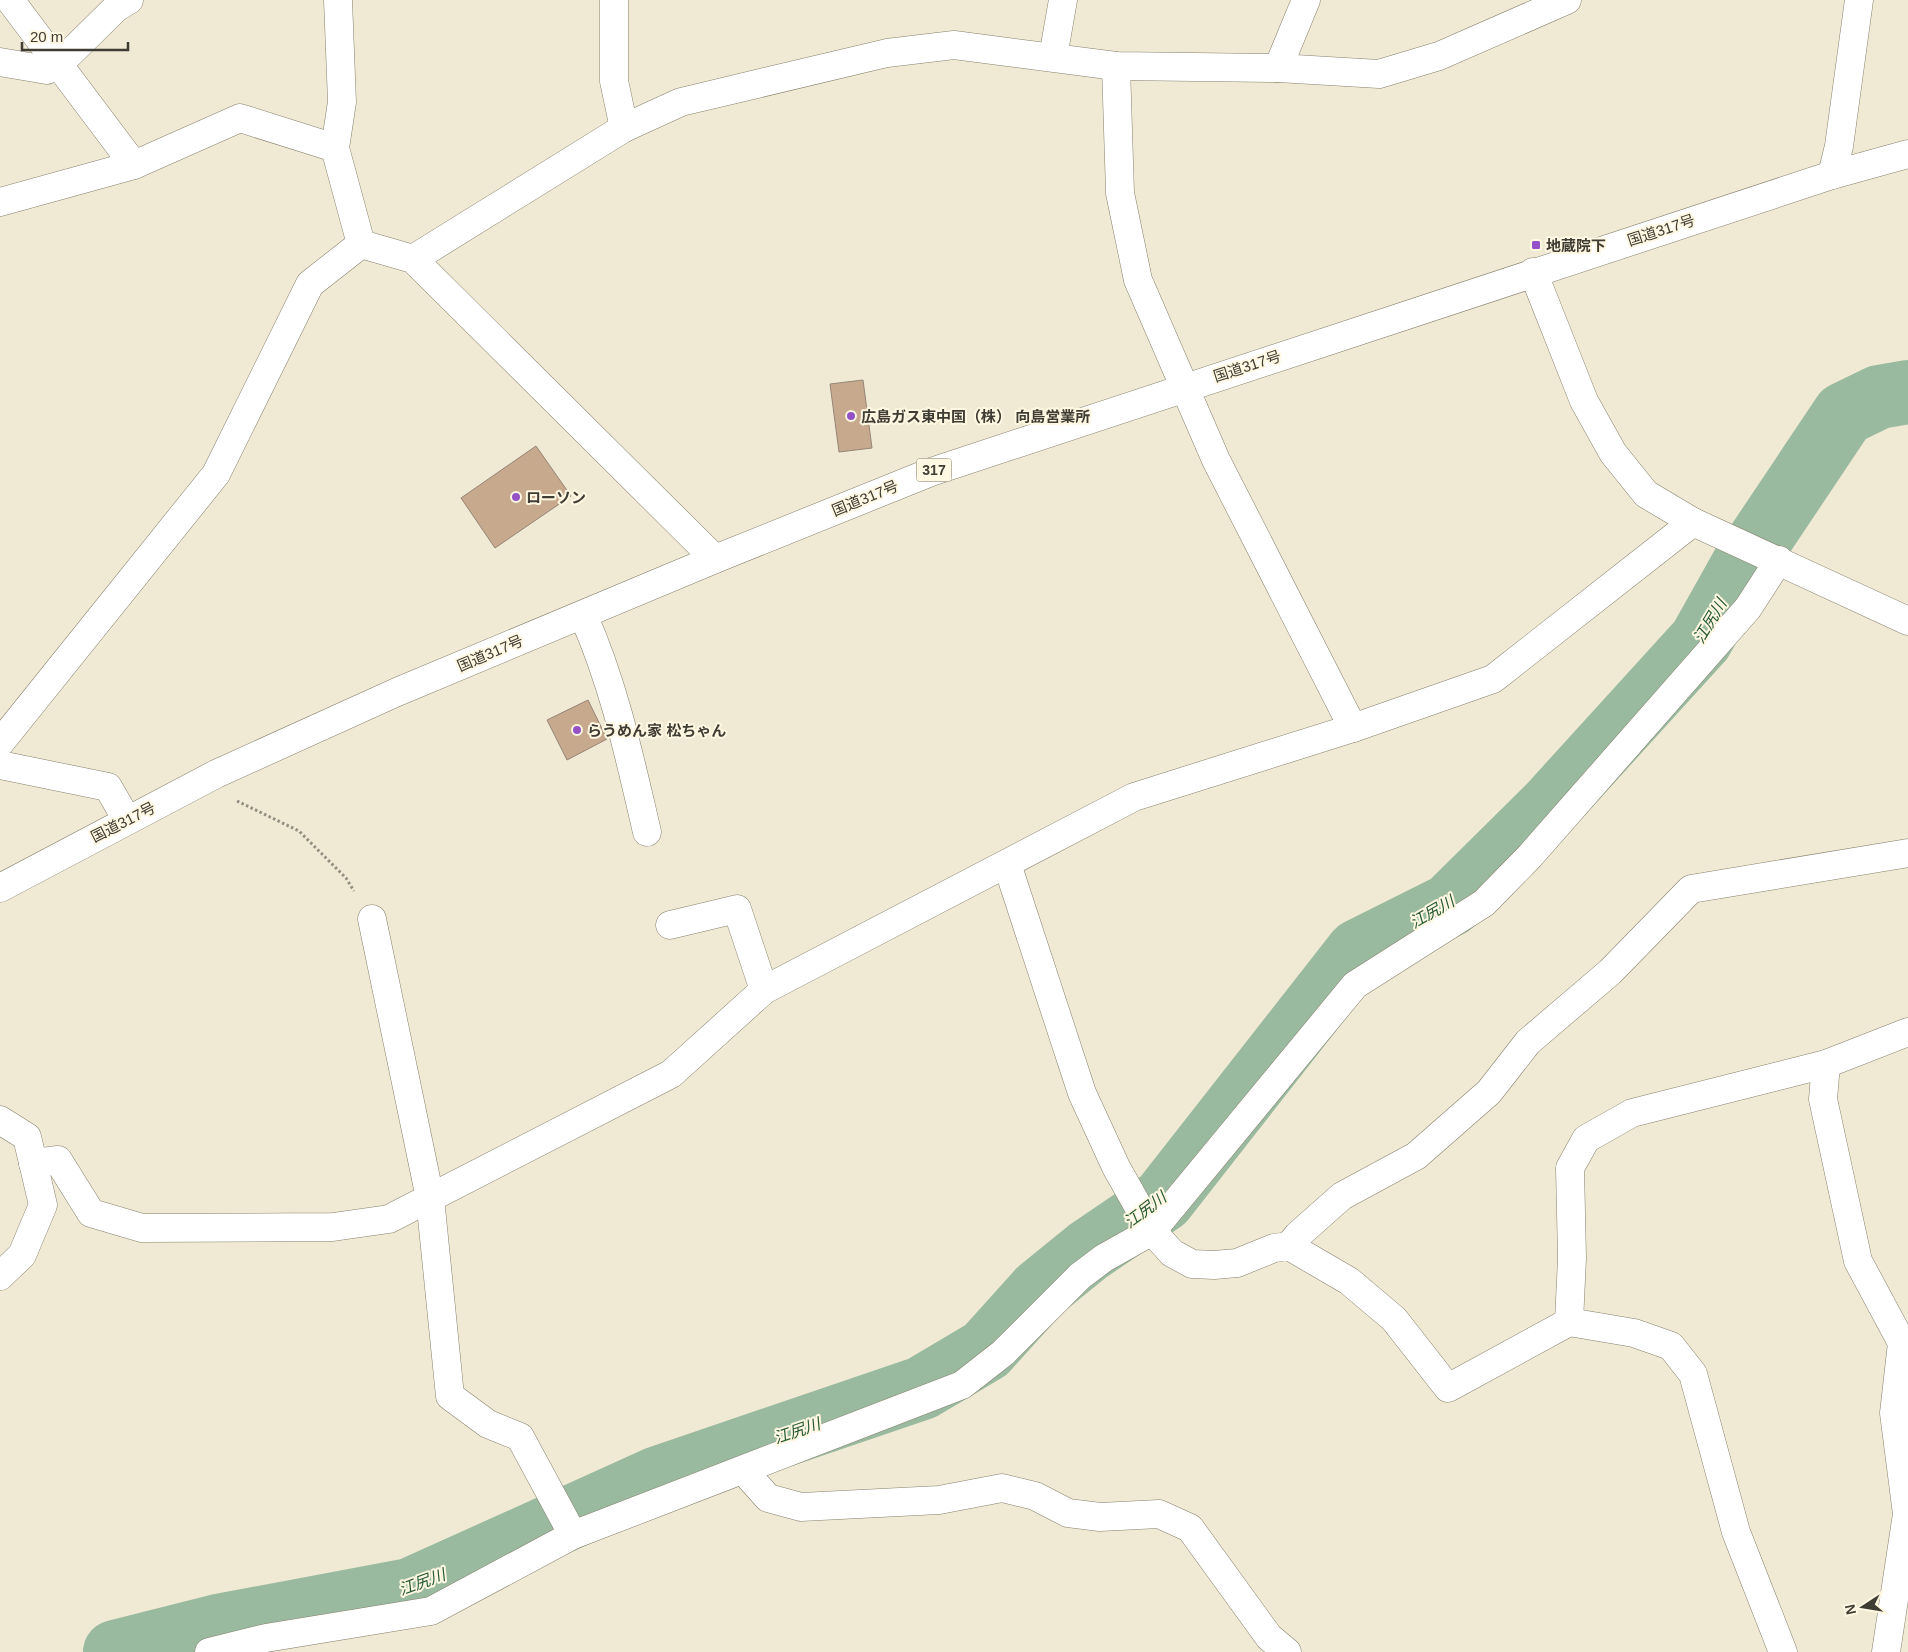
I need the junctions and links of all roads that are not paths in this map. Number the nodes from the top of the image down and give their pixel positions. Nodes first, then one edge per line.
1 (10, 0) edge
2 (129, 0) edge
3 (338, 0) edge
4 (614, 0) edge
5 (1062, 0) edge
6 (1306, 0) edge
7 (1567, 0) edge
8 (1859, 0) edge
9 (1053, 58) junction
10 (0, 62) edge
11 (59, 64) junction
12 (1116, 66) junction
13 (1278, 68) junction
14 (624, 128) junction
15 (335, 148) junction
16 (1908, 154) edge
17 (134, 164) junction
18 (1832, 174) junction
19 (0, 202) edge
20 (361, 244) junction
21 (413, 260) junction
22 (1533, 272) junction
23 (1186, 386) junction
24 (1693, 522) junction
25 (1772, 557) junction
26 (715, 559) junction
27 (583, 615) junction
28 (1908, 621) edge
29 (1352, 728) junction
30 (0, 743) edge
31 (0, 765) edge
32 (127, 820) junction
33 (647, 832) dead end
34 (1908, 852) edge
35 (1007, 864) junction
36 (0, 888) edge
37 (372, 919) road end
38 (670, 925) dead end
39 (764, 990) junction
40 (1908, 1032) edge
41 (1826, 1064) junction
42 (0, 1120) edge
43 (33, 1163) junction
44 (430, 1198) junction
45 (1146, 1220) junction
46 (1289, 1246) junction
47 (0, 1276) edge
48 (1569, 1322) junction
49 (744, 1470) junction
50 (567, 1522) junction
51 (1271, 1647) edge
52 (208, 1652) edge
53 (1783, 1652) edge
54 (1886, 1652) edge

1 - 11 main road
2 - 11 main road
3 - 15 main road
4 - 14 main road
5 - 9 main road
6 - 13 main road
7 - 13 main road
8 - 18 main road
9 - 12 main road
9 - 14 main road
10 - 11 main road
11 - 17 main road
12 - 13 main road
12 - 23 main road
14 - 21 main road
15 - 17 main road
15 - 20 main road
16 - 18 main road, 国道317号 / 317
17 - 19 main road
18 - 22 main road, 国道317号 / 317
20 - 21 main road
20 - 30 main road
21 - 26 main road
22 - 23 main road, 国道317号 / 317
22 - 24 main road
23 - 26 main road, 国道317号 / 317
23 - 29 main road
24 - 25 main road
24 - 29 main road
25 - 28 main road
25 - 45 main road
26 - 27 main road, 国道317号 / 317
27 - 32 main road, 国道317号 / 317
27 - 33 main road
29 - 35 main road
31 - 32 main road
32 - 36 main road, 国道317号 / 317
34 - 46 main road
35 - 39 main road
35 - 45 main road
37 - 44 main road
38 - 39 main road
39 - 44 main road
40 - 41 main road
41 - 48 main road
41 - 54 main road
42 - 43 main road
43 - 44 main road
43 - 47 main road
44 - 50 main road
45 - 46 main road
45 - 49 main road
46 - 48 main road
48 - 53 main road
49 - 50 main road
49 - 51 main road
50 - 52 main road

